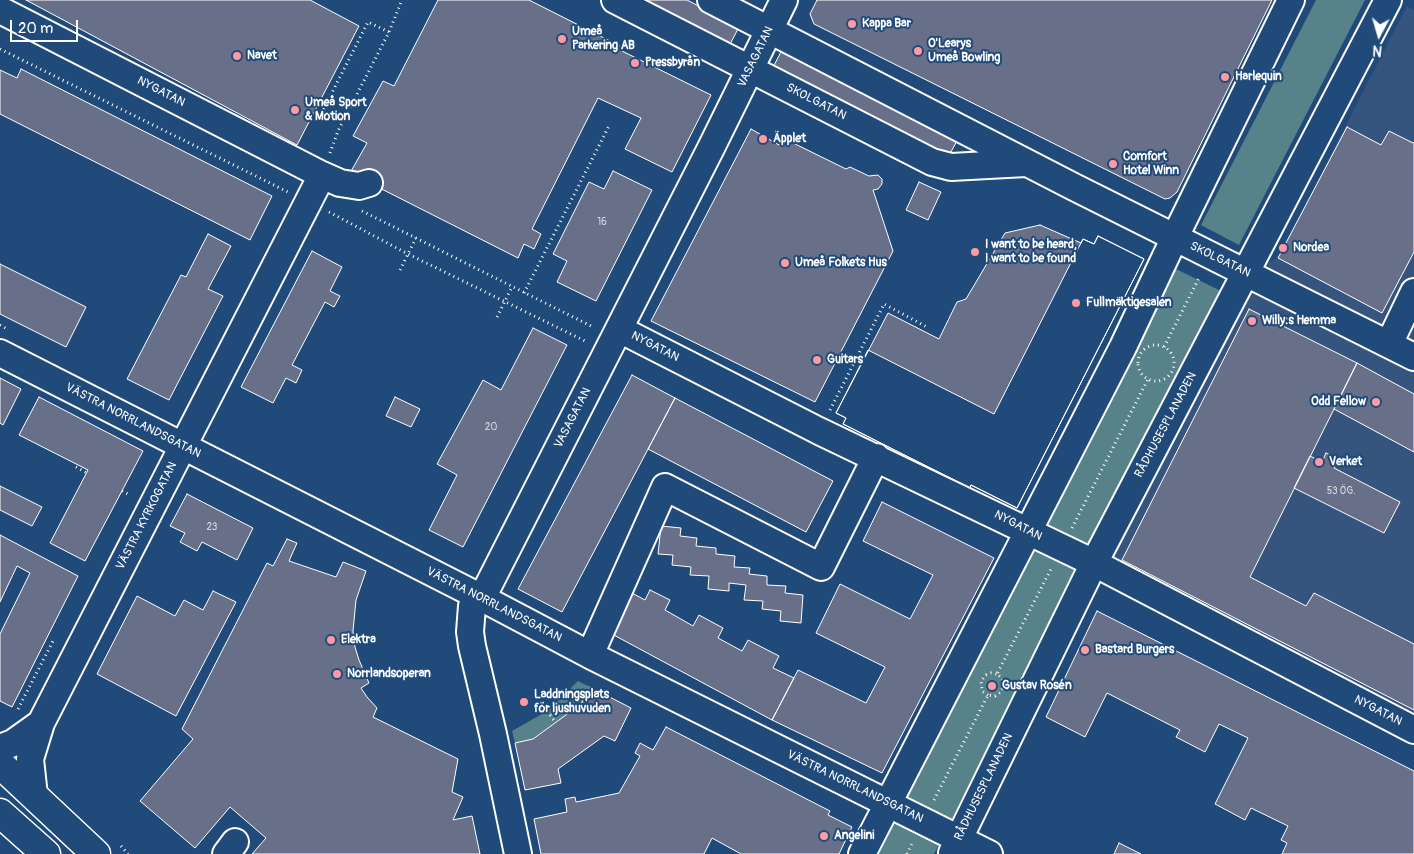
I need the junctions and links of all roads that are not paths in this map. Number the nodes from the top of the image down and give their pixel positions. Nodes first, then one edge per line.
1 (616, 0) edge
2 (711, 0) edge
3 (784, 0) edge
4 (1292, 0) edge
5 (1388, 0) edge
6 (0, 10) edge
7 (770, 30) junction
8 (751, 69) junction
9 (1027, 163) junction
10 (322, 175) junction
11 (369, 183) dead end
12 (1175, 237) junction
13 (1246, 272) junction
14 (1414, 292) edge
15 (613, 339) junction
16 (1389, 344) junction
17 (0, 353) edge
18 (1414, 357) edge
19 (183, 446) junction
20 (876, 457) junction
21 (1028, 531) junction
22 (1094, 563) junction
23 (482, 598) junction
24 (590, 656) junction
25 (41, 722) junction
26 (1414, 730) edge
27 (0, 748) edge
28 (0, 764) edge
29 (34, 796) junction
30 (888, 803) junction
31 (0, 813) edge
32 (955, 846) edge
33 (46, 854) edge
34 (96, 854) edge
35 (518, 854) edge
36 (862, 854) edge
37 (989, 854) edge

1 - 8 street, SKOLGATAN
2 - 7 street, SKOLGATAN
3 - 7 street, VASAGATAN
4 - 12 street
5 - 13 street, RÅDHUSESPLANADEN
6 - 10 street, NYGATAN
7 - 8 street, VASAGATAN
7 - 9 street, SKOLGATAN
8 - 9 street, SKOLGATAN
8 - 15 street, VASAGATAN
9 - 12 street, SKOLGATAN
10 - 11 street, NYGATAN
10 - 19 street, VÄSTRA KYRKOGATAN
12 - 13 street, SKOLGATAN
12 - 21 street
13 - 16 street, SKOLGATAN
13 - 22 street, RÅDHUSESPLANADEN
14 - 16 street
15 - 20 street, NYGATAN
15 - 23 street, VASAGATAN
16 - 18 street, SKOLGATAN
17 - 19 street, VÄSTRA NORRLANDSGATAN
19 - 23 street, VÄSTRA NORRLANDSGATAN
19 - 25 street, VÄSTRA KYRKOGATAN
20 - 21 street, NYGATAN
20 - 24 street
21 - 22 street, NYGATAN
21 - 30 street
22 - 26 street, NYGATAN
22 - 32 street, RÅDHUSESPLANADEN
23 - 24 street, VÄSTRA NORRLANDSGATAN
23 - 35 street, VASAGATAN
24 - 30 street, VÄSTRA NORRLANDSGATAN
25 - 27 street, VÄSTRA KYRKOGATAN
25 - 29 street, VÄSTRA KYRKOGATAN
28 - 29 main road
29 - 34 main road
30 - 32 street, VÄSTRA NORRLANDSGATAN
30 - 36 street
31 - 33 main road
32 - 37 street, VÄSTRA NORRLANDSGATAN

